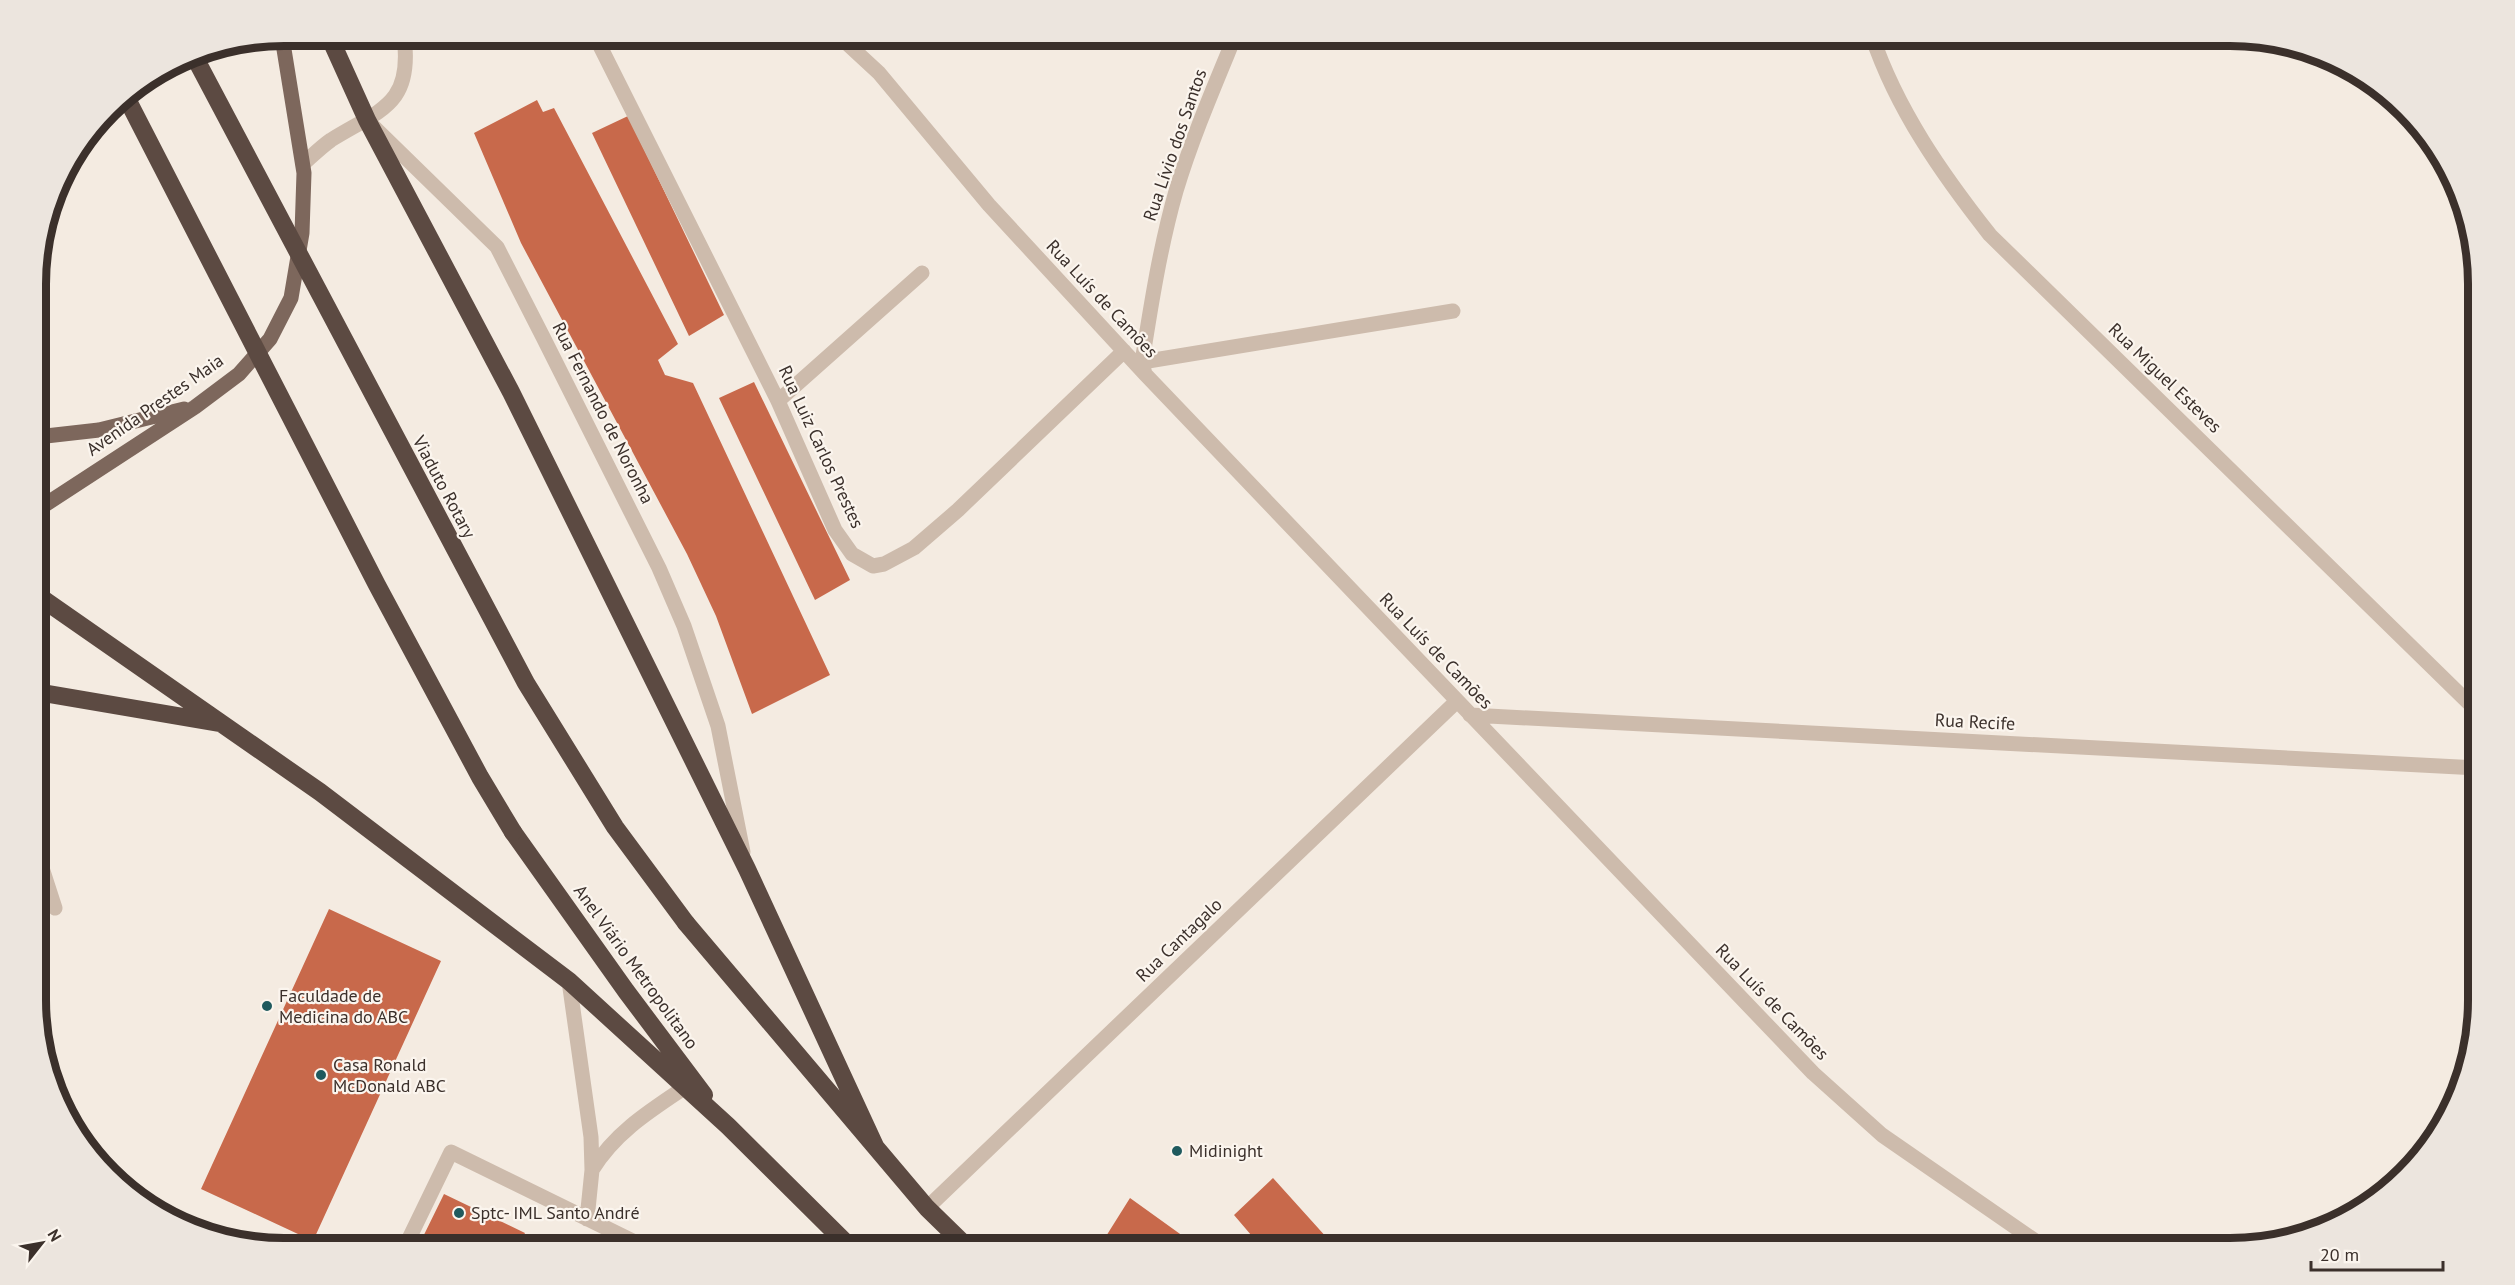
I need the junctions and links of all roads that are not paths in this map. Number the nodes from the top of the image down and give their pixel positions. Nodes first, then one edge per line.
1 (284, 46) edge
2 (334, 46) edge
3 (404, 46) edge
4 (600, 46) edge
5 (850, 46) edge
6 (1231, 46) edge
7 (1875, 46) edge
8 (198, 63) edge
9 (130, 104) edge
10 (367, 120) junction
11 (303, 164) junction
12 (922, 273) dead end
13 (1453, 311) dead end
14 (1124, 351) junction
15 (1143, 368) junction
16 (778, 400) junction
17 (195, 407) junction
18 (46, 436) edge
19 (46, 504) edge
20 (46, 601) edge
21 (46, 693) edge
22 (1457, 701) junction
23 (2468, 702) edge
24 (1470, 715) junction
25 (223, 724) junction
26 (2468, 767) edge
27 (747, 869) junction
28 (46, 880) edge
29 (55, 908) dead end
30 (569, 981) junction
31 (684, 1088) junction
32 (728, 1126) junction
33 (874, 1146) junction
34 (592, 1170) junction
35 (927, 1208) junction
36 (587, 1219) junction
37 (409, 1238) edge
38 (626, 1238) edge
39 (841, 1238) edge
40 (958, 1238) edge
41 (2030, 1238) edge

1 - 11 main road, Avenida Prestes Maia
2 - 10 highway
3 - 10 street
4 - 16 street, Rua Luiz Carlos Prestes
5 - 14 street, Rua Luís de Camões
6 - 15 street, Rua Lívio dos Santos
7 - 23 street, Rua Miguel Esteves
8 - 33 highway, Viaduto Rotary, bridge
9 - 32 highway, Anel Viário Metropolitano, bridge
10 - 11 street
10 - 27 highway
10 - 27 street, Rua Fernando de Noronha
11 - 17 main road, Avenida Prestes Maia
12 - 16 street
13 - 15 street
14 - 15 street, Rua Luís de Camões
14 - 16 street, Rua Luiz Carlos Prestes
15 - 22 street, Rua Luís de Camões
17 - 18 main road
17 - 19 main road, Avenida Prestes Maia
20 - 25 highway
21 - 25 highway
22 - 24 street, Rua Luís de Camões
22 - 35 street, Rua Cantagalo
24 - 26 street, Rua Recife
24 - 41 street, Rua Luís de Camões
25 - 30 highway
27 - 33 highway
28 - 29 street
30 - 31 highway
30 - 34 street
31 - 32 highway
31 - 34 street
32 - 39 highway
33 - 35 highway
34 - 36 street
35 - 40 highway
36 - 37 street
36 - 38 street

